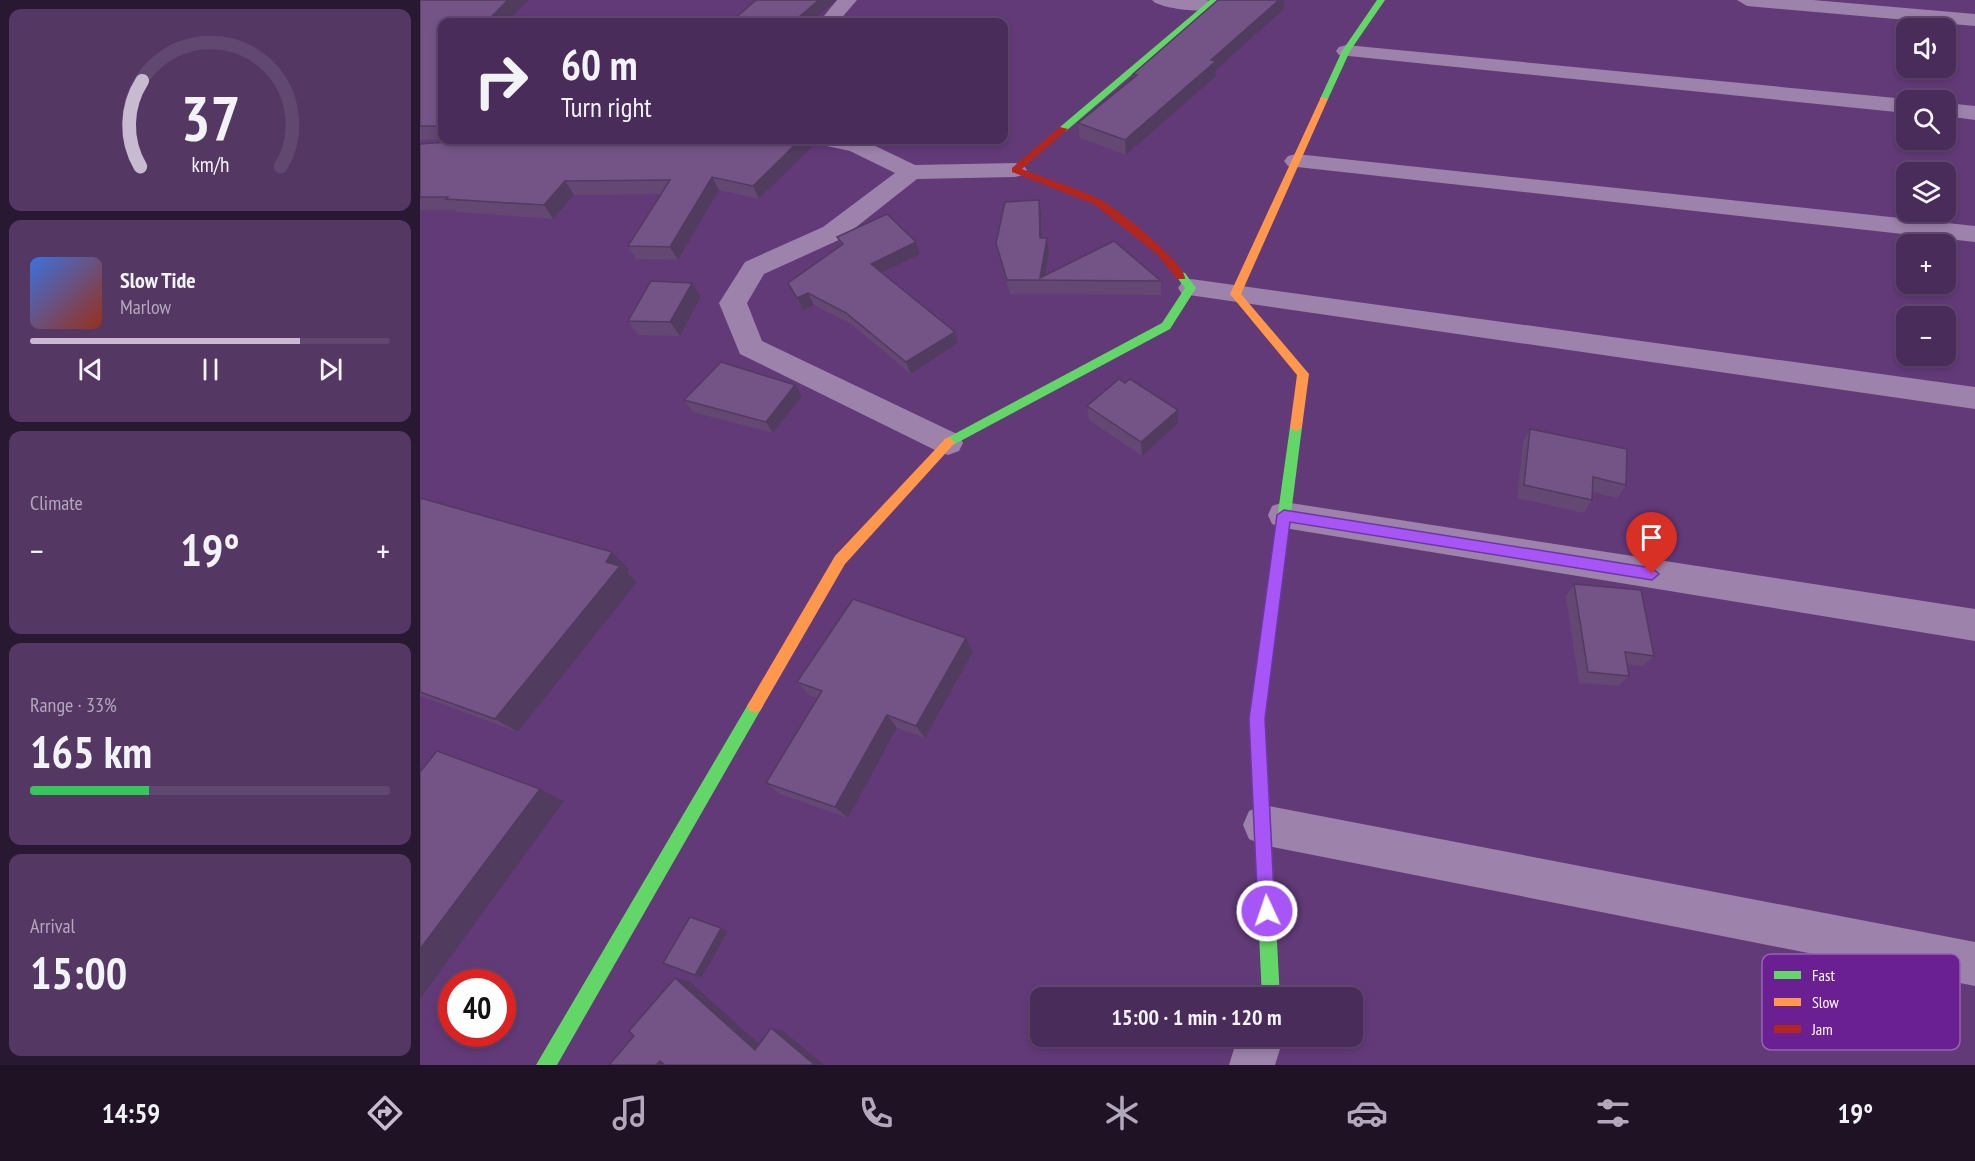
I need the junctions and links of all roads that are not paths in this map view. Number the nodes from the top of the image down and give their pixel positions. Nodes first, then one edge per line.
1 (847, 0) edge
2 (1162, 0) edge
3 (1382, 0) edge
4 (1747, 0) edge
5 (1212, 3) edge
6 (831, 18) edge
7 (1975, 20) edge
8 (1346, 51) junction
9 (1896, 105) edge
10 (1956, 111) edge
11 (1975, 113) edge
12 (848, 144) edge
13 (1296, 160) junction
14 (1015, 170) junction
15 (910, 172) junction
16 (1975, 234) edge
17 (1191, 288) junction
18 (1235, 294) junction
19 (1975, 398) edge
20 (948, 443) junction
21 (1284, 515) junction
22 (1975, 625) edge
23 (1263, 825) junction
24 (1924, 954) edge
25 (1960, 961) edge
26 (1975, 964) edge
27 (1270, 987) edge
28 (1258, 1047) edge
29 (546, 1065) edge
30 (1252, 1065) edge

1 - 6 street
2 - 5 street
3 - 8 street
4 - 7 street
5 - 14 street
8 - 9 street
8 - 13 street
10 - 11 street
12 - 15 street
13 - 16 street
13 - 18 street
14 - 15 street
14 - 17 street
15 - 20 street
17 - 18 street
17 - 20 street
18 - 19 street
18 - 21 street
20 - 29 street
21 - 22 street
21 - 23 street
23 - 24 street
23 - 27 street
25 - 26 street
28 - 30 street

